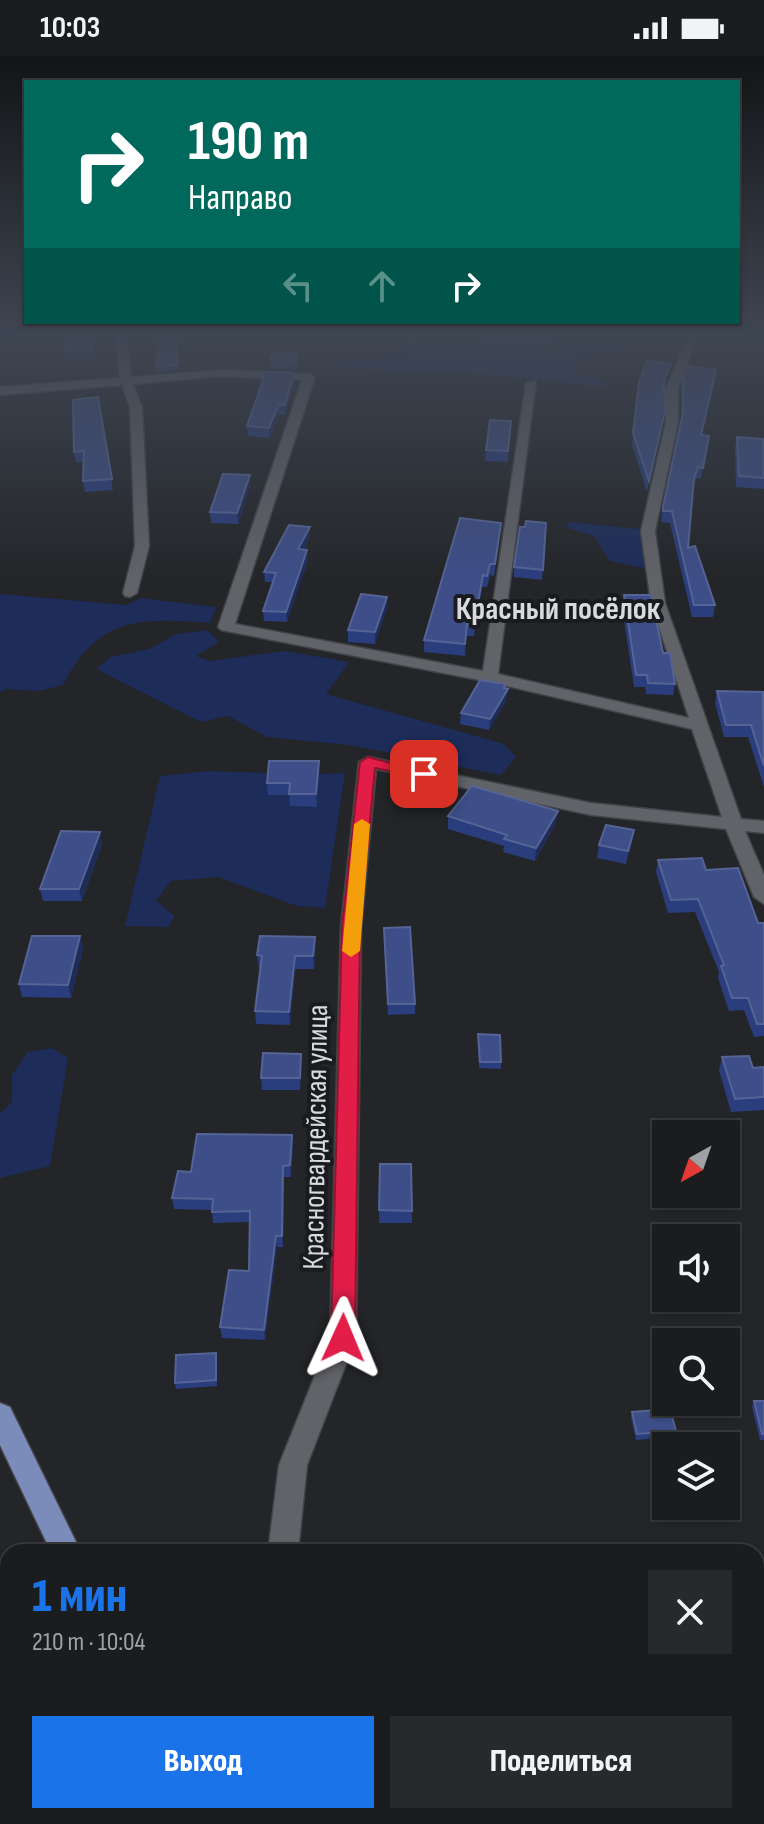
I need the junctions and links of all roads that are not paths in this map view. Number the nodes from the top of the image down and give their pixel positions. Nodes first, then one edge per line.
1 (136, 418) edge
2 (296, 418) edge
3 (527, 418) edge
4 (672, 418) edge
5 (130, 593) dead end
6 (490, 677) junction
7 (702, 726) junction
8 (734, 826) junction
9 (764, 827) edge
10 (764, 897) edge
11 (0, 1416) edge
12 (62, 1544) edge
13 (284, 1544) edge

1 - 5 street
2 - 6 street
3 - 6 street
4 - 7 street
6 - 7 street
7 - 8 street
8 - 9 street
8 - 10 street
8 - 13 street, Красногвардейская улица
11 - 12 main road

